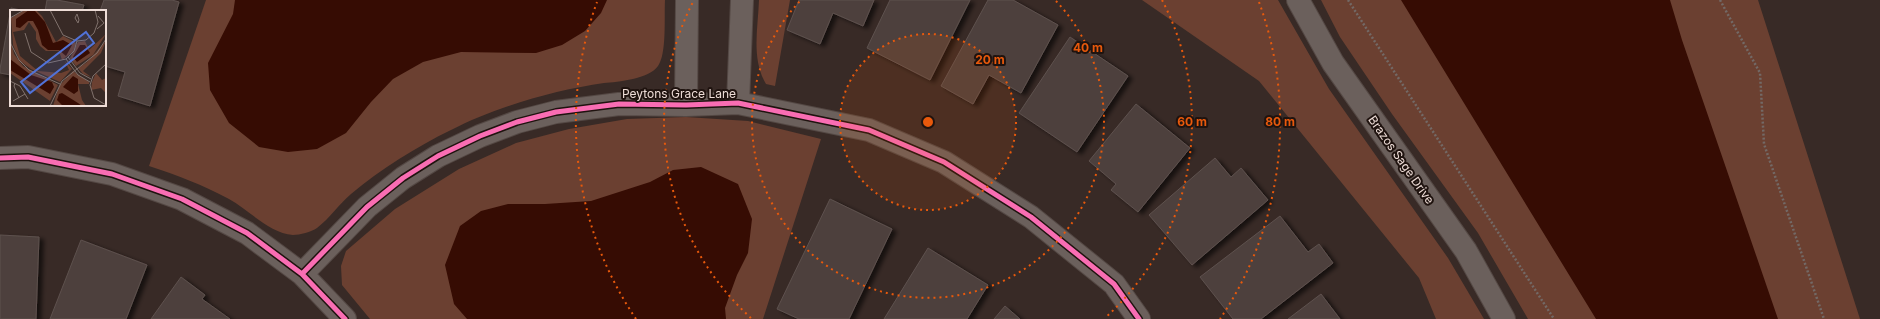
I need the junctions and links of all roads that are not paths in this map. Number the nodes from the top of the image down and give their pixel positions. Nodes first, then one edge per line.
1 (687, 0) edge
2 (742, 0) edge
3 (1298, 0) edge
4 (738, 104) junction
5 (686, 105) junction
6 (0, 158) edge
7 (302, 274) junction
8 (345, 319) edge
9 (1139, 319) edge
10 (1504, 319) edge

1 - 5 street
2 - 4 street
3 - 10 street, Brazos Sage Drive
4 - 5 street, Peytons Grace Lane
4 - 9 street, Peytons Grace Lane
5 - 7 street, Peytons Grace Lane
6 - 7 street
7 - 8 street

